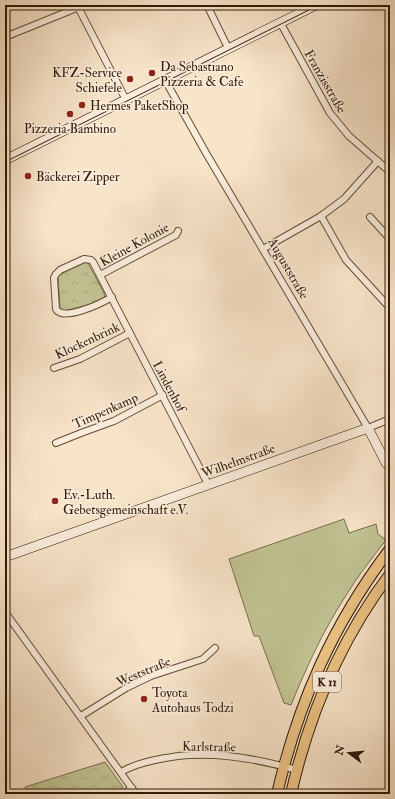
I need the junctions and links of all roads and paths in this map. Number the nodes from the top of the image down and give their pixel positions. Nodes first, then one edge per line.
1 (207, 5) edge
2 (316, 5) edge
3 (389, 5) edge
4 (81, 6) edge
5 (390, 8) edge
6 (280, 22) junction
7 (5, 37) edge
8 (228, 48) junction
9 (165, 80) junction
10 (126, 100) junction
11 (5, 160) edge
12 (378, 161) junction
13 (390, 172) edge
14 (321, 216) junction
15 (370, 217) dead end
16 (178, 231) dead end
17 (390, 239) edge
18 (263, 249) junction
19 (100, 275) junction
20 (112, 297) junction
21 (390, 308) edge
22 (130, 333) junction
23 (54, 368) dead end
24 (163, 395) junction
25 (390, 419) edge
26 (368, 428) junction
27 (56, 443) dead end
28 (390, 468) edge
29 (208, 484) junction
30 (390, 549) edge
31 (5, 557) edge
32 (390, 574) edge
33 (5, 612) edge
34 (215, 648) dead end
35 (81, 716) junction
36 (283, 766) junction
37 (297, 770) junction
38 (121, 772) junction
39 (132, 788) junction
40 (123, 794) edge
41 (136, 794) edge
42 (277, 794) edge
43 (291, 794) edge

1 - 8 street
2 - 6 street
3 - 5 street
4 - 7 street
4 - 10 street
6 - 8 street
6 - 12 street, Franzisstraße
8 - 9 street
9 - 10 street
9 - 18 street, Auguststraße
10 - 11 street
12 - 13 street, Franzisstraße
12 - 14 street
14 - 18 street
14 - 21 street
15 - 17 street
16 - 19 street, Kleine Kolonie
18 - 26 street, Auguststraße
19 - 20 street, Lindenhof
19 - 20 street, Lindenhof
20 - 22 street, Lindenhof
22 - 23 street, Klockenbrink
22 - 24 street, Lindenhof
24 - 27 street, Timpenkamp
24 - 29 street, Lindenhof
25 - 26 street, Wilhelmstraße
26 - 28 street, Auguststraße
26 - 29 street, Wilhelmstraße
29 - 31 street, Wilhelmstraße
30 - 36 main road, K 11
32 - 37 main road, K 11
33 - 35 street
34 - 35 street, Weststraße
35 - 38 street
36 - 37 street, Karlstraße
36 - 38 street, Karlstraße
36 - 42 main road, K 11
37 - 43 main road, K 11
38 - 39 street
39 - 40 street
39 - 41 street

